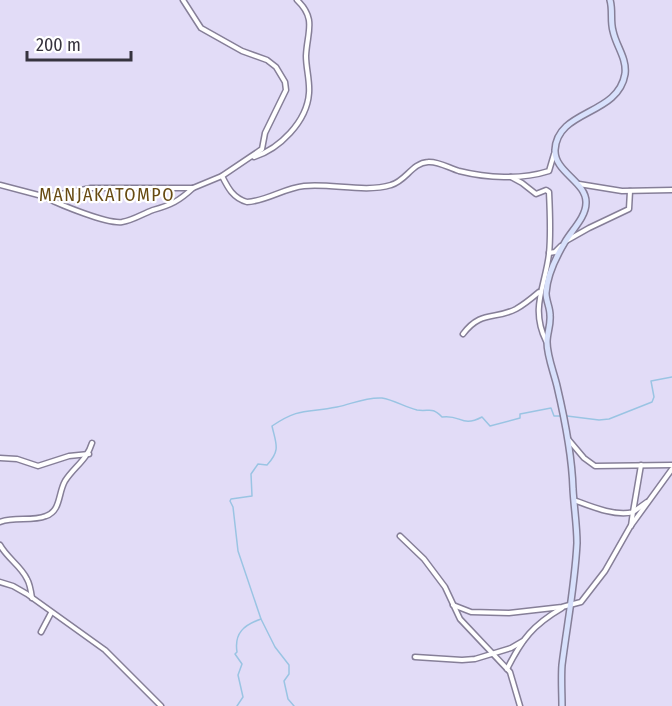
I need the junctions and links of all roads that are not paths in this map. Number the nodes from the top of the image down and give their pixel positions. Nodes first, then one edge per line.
1 (183, 0) edge
2 (297, 0) edge
3 (610, 0) edge
4 (555, 153) junction
5 (250, 159) junction
6 (222, 176) junction
7 (511, 177) junction
8 (578, 184) junction
9 (0, 185) edge
10 (193, 188) junction
11 (630, 190) junction
12 (672, 190) edge
13 (46, 197) junction
14 (565, 242) junction
15 (549, 253) junction
16 (540, 292) junction
17 (463, 334) dead end
18 (547, 342) junction
19 (568, 439) junction
20 (92, 443) dead end
21 (89, 454) junction
22 (0, 458) edge
23 (641, 465) junction
24 (672, 466) edge
25 (573, 500) junction
26 (650, 500) junction
27 (633, 512) junction
28 (0, 522) edge
29 (630, 527) junction
30 (400, 536) dead end
31 (0, 545) edge
32 (0, 582) edge
33 (32, 598) junction
34 (453, 605) junction
35 (571, 606) junction
36 (562, 607) junction
37 (51, 613) junction
38 (41, 632) dead end
39 (523, 641) junction
40 (491, 652) junction
41 (415, 657) dead end
42 (507, 669) junction
43 (161, 706) edge
44 (520, 706) edge
45 (562, 706) edge

1 - 5 street
2 - 5 street
3 - 4 street
4 - 7 street
4 - 8 street
5 - 6 street
6 - 7 street
6 - 10 street
7 - 15 street
8 - 11 street
8 - 14 street
9 - 13 street
10 - 13 street
10 - 13 street
11 - 12 street
11 - 14 street
14 - 15 street
14 - 18 street
15 - 16 street
16 - 17 street
16 - 18 street
18 - 19 street
19 - 23 street
19 - 25 street
20 - 21 street
21 - 22 street
21 - 28 street
23 - 24 street
23 - 27 street
24 - 26 street
25 - 27 street
25 - 35 street
26 - 27 street
26 - 29 street
27 - 29 street
29 - 35 street
30 - 34 street
31 - 33 street
32 - 33 street
33 - 37 street
34 - 36 street
34 - 40 street
35 - 36 street
35 - 45 street
36 - 39 street
37 - 38 street
37 - 43 street
39 - 40 street
39 - 42 street
40 - 41 street
40 - 42 street
42 - 44 street

